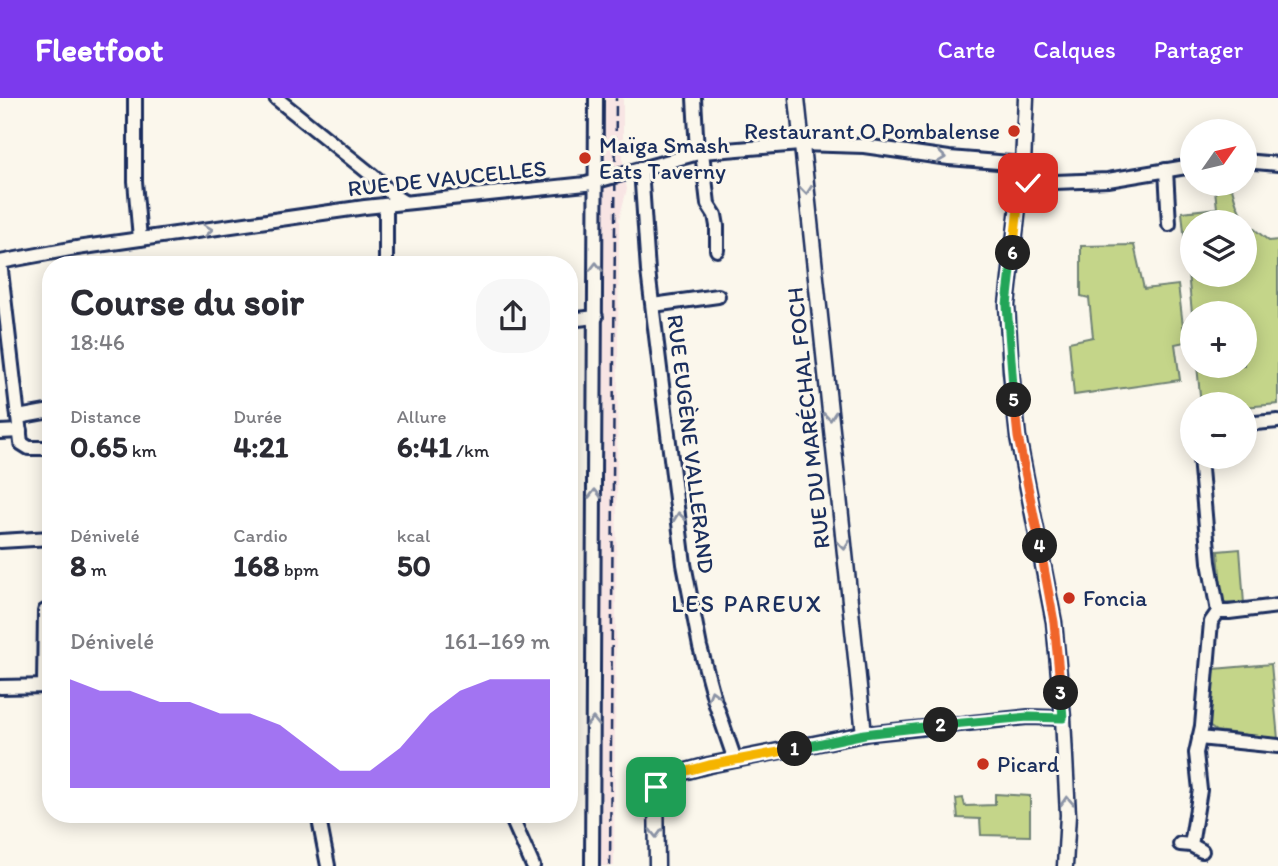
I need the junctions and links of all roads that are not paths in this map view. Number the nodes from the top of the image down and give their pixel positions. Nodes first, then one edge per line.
1 (135, 98) edge
2 (276, 98) edge
3 (596, 98) edge
4 (694, 98) edge
5 (797, 98) edge
6 (1026, 98) edge
7 (800, 145) junction
8 (699, 152) junction
9 (1257, 162) edge
10 (1023, 164) junction
11 (1278, 164) edge
12 (1180, 168) edge
13 (641, 169) junction
14 (1166, 170) junction
15 (596, 180) junction
16 (1028, 183) junction
17 (404, 202) junction
18 (386, 206) junction
19 (1169, 225) dead end
20 (140, 239) junction
21 (717, 250) dead end
22 (386, 256) edge
23 (0, 262) edge
24 (718, 296) dead end
25 (653, 305) junction
26 (596, 317) junction
27 (578, 319) edge
28 (42, 413) edge
29 (18, 417) junction
30 (1278, 421) edge
31 (1257, 423) edge
32 (20, 431) junction
33 (0, 432) edge
34 (42, 447) edge
35 (1201, 469) edge
36 (42, 539) edge
37 (0, 541) edge
38 (1278, 606) edge
39 (1218, 612) junction
40 (42, 686) edge
41 (0, 687) edge
42 (1063, 718) junction
43 (864, 734) junction
44 (1199, 738) junction
45 (1278, 746) edge
46 (735, 760) junction
47 (320, 823) edge
48 (514, 823) edge
49 (1191, 846) dead end
50 (328, 866) edge
51 (533, 866) edge
52 (592, 866) edge
53 (657, 866) edge
54 (1065, 866) edge

1 - 20 street
2 - 17 street
3 - 15 street
4 - 8 street
5 - 7 street, RUE DU MARÉCHAL FOCH
6 - 10 street
7 - 8 street, RUE DE VAUCELLES
7 -> 10 street, RUE DE VAUCELLES
7 -> 43 street, RUE DU MARÉCHAL FOCH
8 - 13 street, RUE DE VAUCELLES
8 - 21 street
9 - 11 street
10 - 16 street
12 - 14 street
13 - 15 street, RUE DE VAUCELLES
13 - 25 street, RUE EUGÈNE VALLERAND
14 - 16 street
14 - 19 street
15 - 17 street, RUE DE VAUCELLES
26 -> 15 street
16 - 42 street
17 - 18 street, RUE DE VAUCELLES
20 -> 18 street, RUE DE VAUCELLES
18 - 22 street
20 - 23 street, RUE DE VAUCELLES
23 - 29 street
24 - 25 street
46 -> 25 street, RUE EUGÈNE VALLERAND
26 - 27 street
52 -> 26 street
28 - 29 street
29 - 32 street
30 - 31 street
32 - 33 street
32 - 34 street
35 - 39 street
36 - 37 street
38 - 39 street
39 - 44 street
40 - 41 street
42 - 43 street
54 -> 42 street
43 - 46 street
44 - 45 street
44 - 49 street
46 -> 53 street
47 - 50 street
48 - 51 street

